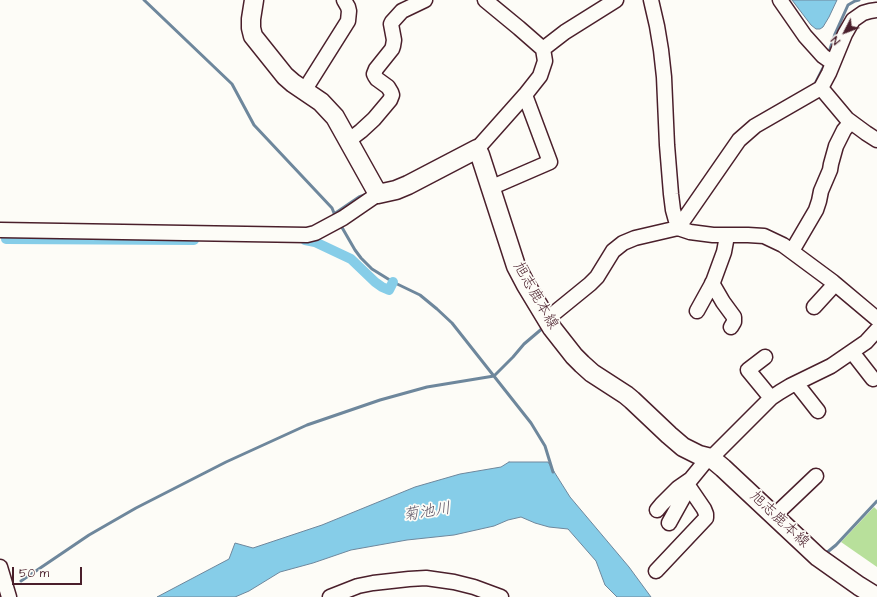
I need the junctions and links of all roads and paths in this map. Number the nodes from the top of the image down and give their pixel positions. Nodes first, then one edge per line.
1 (254, 0) edge
2 (344, 0) edge
3 (425, 0) edge
4 (485, 0) edge
5 (616, 0) edge
6 (651, 0) edge
7 (780, 0) edge
8 (877, 10) edge
9 (543, 49) junction
10 (828, 59) junction
11 (821, 88) junction
12 (304, 91) junction
13 (525, 94) junction
14 (851, 122) junction
15 (877, 140) edge
16 (348, 141) junction
17 (477, 149) junction
18 (490, 188) junction
19 (378, 194) junction
20 (678, 228) junction
21 (0, 230) edge
22 (728, 236) junction
23 (792, 251) junction
24 (712, 283) junction
25 (835, 284) junction
26 (814, 307) dead end
27 (697, 311) dead end
28 (547, 319) junction
29 (877, 319) edge
30 (731, 327) dead end
31 (877, 330) edge
32 (852, 352) junction
33 (766, 357) dead end
34 (744, 374) dead end
35 (873, 379) dead end
36 (796, 383) junction
37 (769, 400) junction
38 (818, 411) dead end
39 (710, 458) junction
40 (816, 476) dead end
41 (690, 483) junction
42 (657, 510) dead end
43 (774, 516) junction
44 (669, 523) dead end
45 (0, 567) edge
46 (656, 571) dead end
47 (10, 597) edge
48 (330, 597) edge
49 (501, 597) edge
50 (877, 597) edge

1 - 12 main road
2 - 12 street
3 - 16 street
4 - 9 street
5 - 9 street
6 - 20 street
7 - 10 street
8 - 10 street
9 - 13 street
10 - 11 street
11 - 14 street
11 - 20 street
12 - 16 main road
13 - 17 street
13 - 18 street
14 - 15 street
14 - 23 street
16 - 19 main road
17 - 18 main road, 旭志鹿本線
17 - 19 main road
18 - 28 main road, 旭志鹿本線
19 - 21 street
20 - 22 street
20 - 28 street
22 - 23 street
22 - 24 street
23 - 25 street
24 - 27 street
24 - 30 street
25 - 26 street
25 - 29 street
28 - 39 main road, 旭志鹿本線
31 - 32 street
32 - 35 street
32 - 36 street
33 - 37 street
34 - 37 street
36 - 37 street
36 - 38 street
37 - 39 street
39 - 41 street
39 - 43 main road, 旭志鹿本線
40 - 43 street
41 - 42 street
41 - 44 street
41 - 46 street
43 - 50 main road, 旭志鹿本線
45 - 47 street
48 - 49 street

